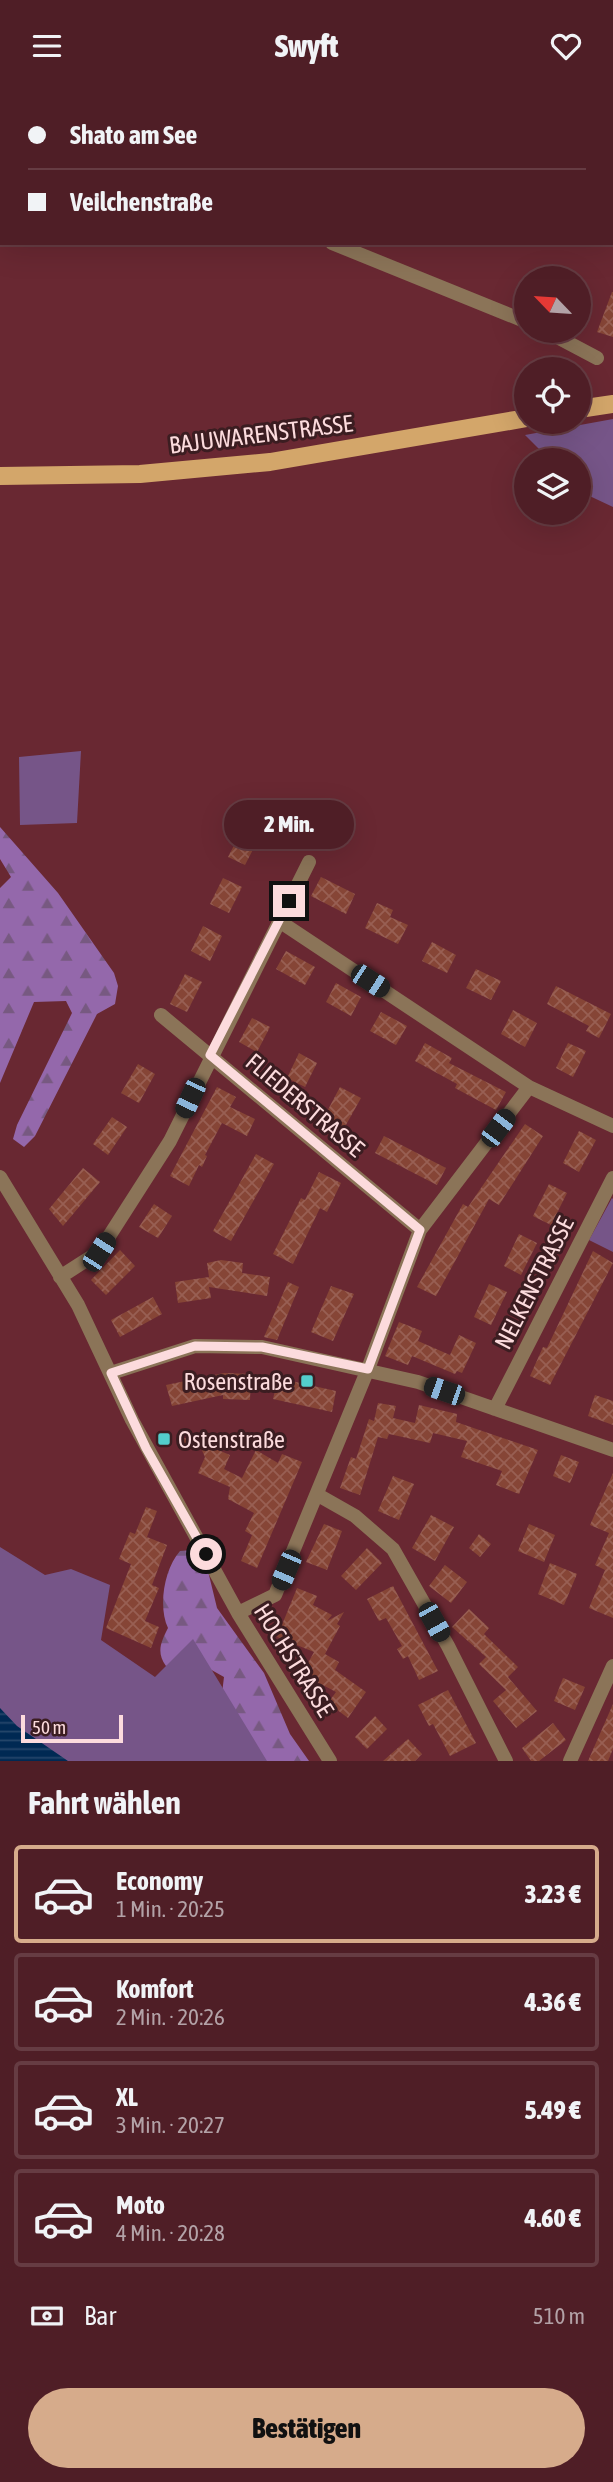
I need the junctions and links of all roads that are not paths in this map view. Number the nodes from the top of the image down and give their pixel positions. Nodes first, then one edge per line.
1 (337, 245) edge
2 (514, 317) edge
3 (569, 343) edge
4 (597, 358) dead end
5 (613, 404) edge
6 (591, 407) edge
7 (514, 420) edge
8 (0, 476) edge
9 (309, 862) dead end
10 (279, 921) junction
11 (161, 1015) dead end
12 (210, 1055) junction
13 (529, 1087) junction
14 (613, 1126) edge
15 (0, 1177) edge
16 (613, 1178) edge
17 (420, 1230) junction
18 (60, 1277) junction
19 (368, 1369) junction
20 (111, 1373) junction
21 (495, 1409) junction
22 (613, 1450) edge
23 (318, 1495) junction
24 (238, 1613) junction
25 (613, 1666) edge
26 (330, 1761) edge
27 (506, 1761) edge
28 (570, 1761) edge

1 - 2 street
3 - 4 street
5 - 6 main road
7 - 8 main road, BAJUWARENSTRASSE
9 - 10 street
10 - 12 street
10 - 13 street
11 - 12 street, FLIEDERSTRASSE
12 - 17 street, FLIEDERSTRASSE
12 - 18 street
13 - 14 street
13 - 17 street
15 - 18 street, HOCHSTRASSE
16 - 21 street, NELKENSTRASSE
17 - 19 street
18 - 20 street, HOCHSTRASSE
19 - 20 street
19 - 21 street
19 - 23 street
20 - 24 street, HOCHSTRASSE
21 - 22 street
23 - 24 street
23 - 27 street
24 - 26 street, HOCHSTRASSE
25 - 28 street

